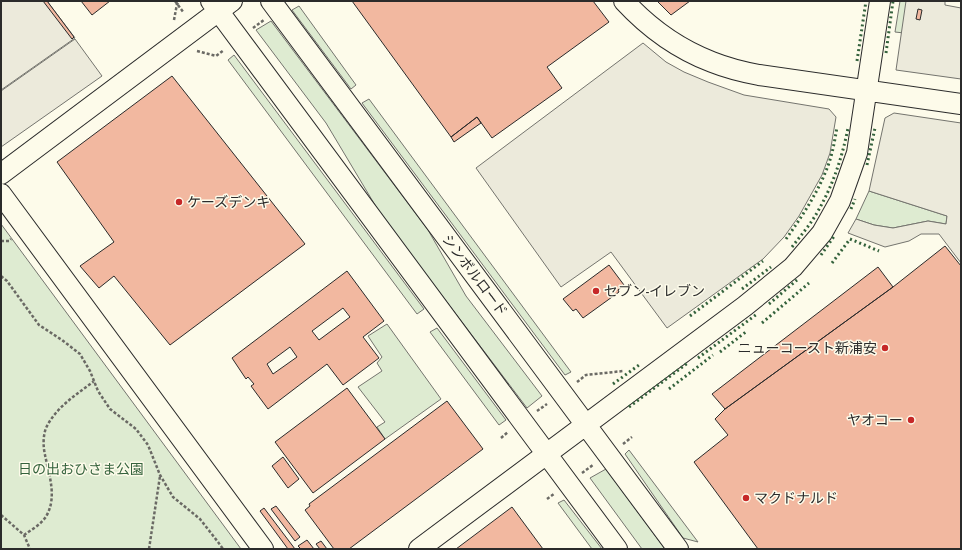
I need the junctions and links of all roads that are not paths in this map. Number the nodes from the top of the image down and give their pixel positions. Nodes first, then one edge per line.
1 (624, 1) edge
2 (880, 1) edge
3 (220, 4) edge
4 (274, 5) edge
5 (867, 90) junction
6 (961, 104) edge
7 (1, 174) edge
8 (1, 194) edge
9 (586, 425) junction
10 (547, 455) junction
11 (263, 549) edge
12 (419, 549) edge
13 (617, 549) edge
14 (678, 549) edge

1 - 5 street
2 - 5 street
3 - 7 street
3 - 10 street
4 - 9 street, シンボルロード
5 - 6 street
5 - 9 street
8 - 11 street
9 - 10 street
9 - 14 street, シンボルロード
10 - 12 street
10 - 13 street

